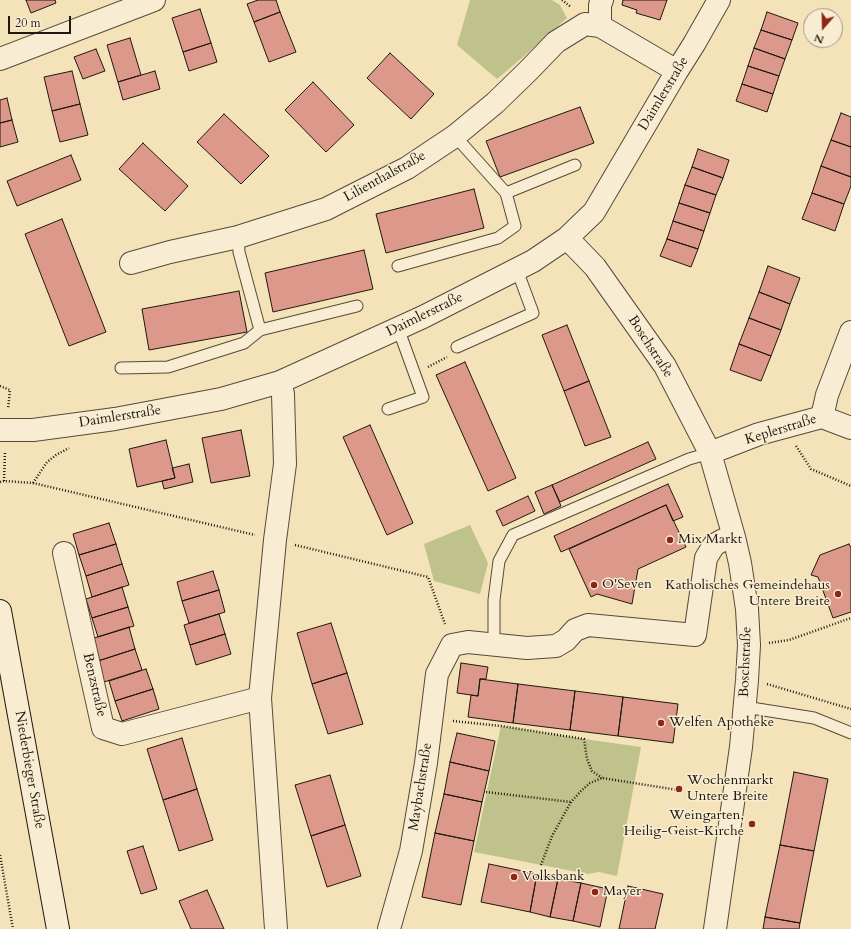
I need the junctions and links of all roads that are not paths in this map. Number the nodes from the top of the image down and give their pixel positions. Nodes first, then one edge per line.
1 (154, 0) edge
2 (602, 0) edge
3 (719, 0) edge
4 (600, 26) junction
5 (0, 59) edge
6 (677, 71) junction
7 (455, 136) junction
8 (574, 165) dead end
9 (506, 193) junction
10 (238, 237) junction
11 (567, 238) junction
12 (131, 263) dead end
13 (398, 266) dead end
14 (516, 270) junction
15 (357, 306) dead end
16 (398, 328) junction
17 (260, 330) junction
18 (851, 332) edge
19 (457, 347) road end
20 (121, 368) dead end
21 (280, 382) junction
22 (388, 410) dead end
23 (822, 416) junction
24 (851, 428) edge
25 (0, 430) edge
26 (710, 453) junction
27 (734, 538) junction
28 (64, 553) dead end
29 (0, 611) edge
30 (494, 644) junction
31 (260, 698) junction
32 (745, 707) junction
33 (851, 733) edge
34 (58, 929) edge
35 (276, 929) edge
36 (388, 929) edge
37 (715, 929) edge

1 - 5 street
2 - 4 street
3 - 6 street, Daimlerstraße
4 - 6 street
4 - 7 street, Lilienthalstraße
6 - 11 street, Daimlerstraße
7 - 9 lane
7 - 10 street, Lilienthalstraße
8 - 9 lane
9 - 13 lane
10 - 12 street, Lilienthalstraße
10 - 17 lane
11 - 14 street, Daimlerstraße
11 - 26 street, Boschstraße
14 - 16 street, Daimlerstraße
14 - 19 lane
15 - 17 lane
16 - 21 street, Daimlerstraße
16 - 22 lane
17 - 20 lane
18 - 23 street
21 - 25 street, Daimlerstraße
21 - 31 street
23 - 24 street, Keplerstraße
23 - 26 street, Keplerstraße
26 - 27 street, Boschstraße
26 - 30 lane
27 - 30 street
27 - 32 street, Boschstraße
28 - 31 street, Benzstraße
29 - 34 street, Niederbieger Straße
30 - 36 street, Maybachstraße
31 - 35 street
32 - 33 lane
32 - 37 street, Boschstraße

